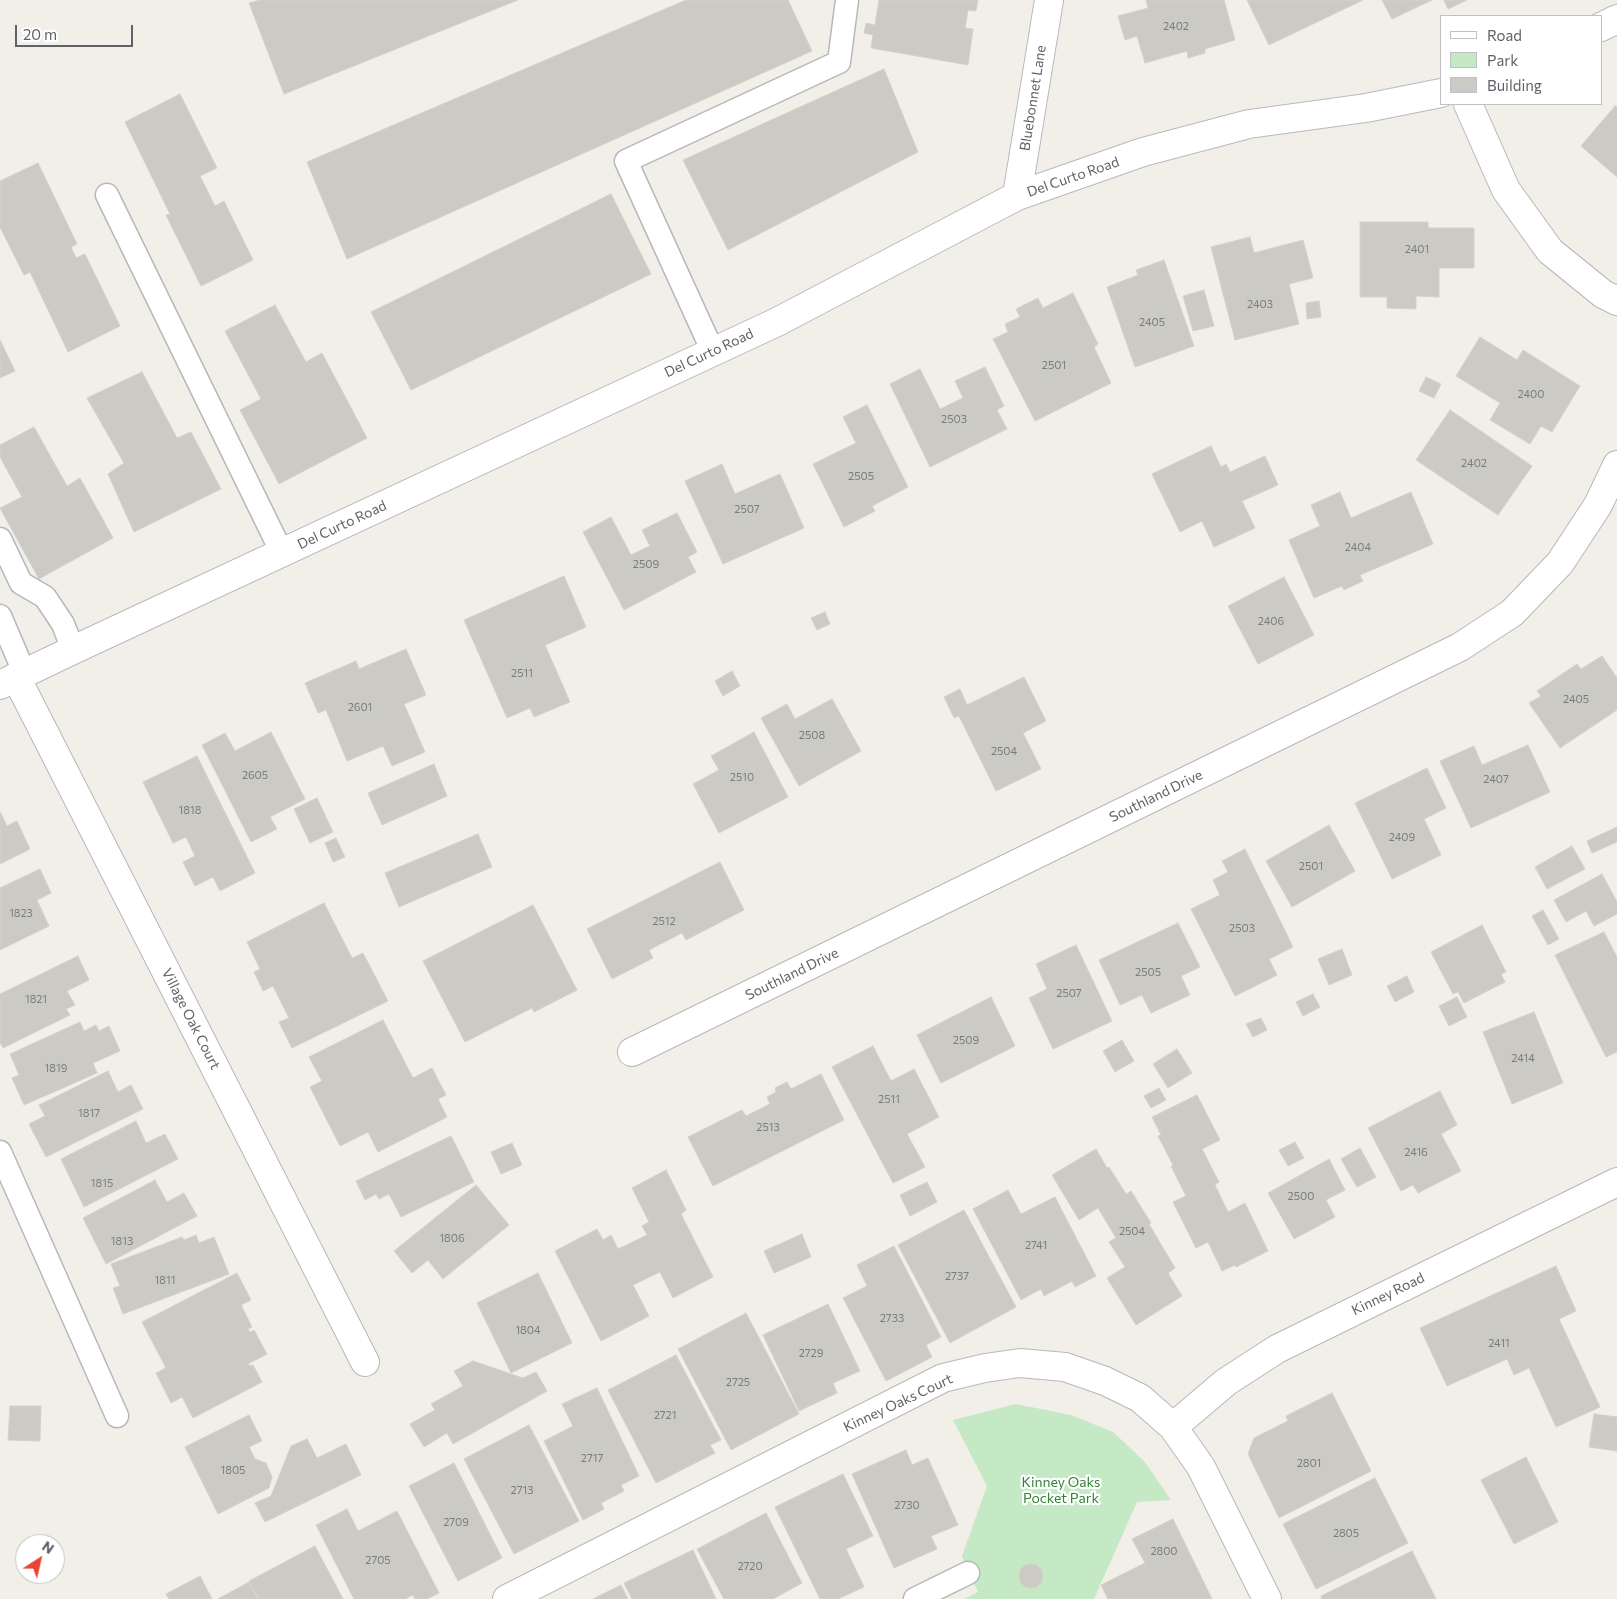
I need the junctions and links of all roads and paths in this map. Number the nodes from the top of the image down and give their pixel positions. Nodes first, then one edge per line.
1 (847, 0) edge
2 (1049, 0) edge
3 (1617, 19) edge
4 (1602, 26) edge
5 (1440, 93) edge
6 (1468, 105) edge
7 (107, 195) dead end
8 (1017, 196) junction
9 (1617, 301) edge
10 (713, 352) junction
11 (1617, 466) edge
12 (0, 539) edge
13 (282, 553) junction
14 (0, 616) edge
15 (72, 650) junction
16 (13, 678) edge
17 (632, 1052) dead end
18 (0, 1152) edge
19 (1617, 1182) edge
20 (365, 1362) dead end
21 (118, 1416) dead end
22 (1173, 1427) junction
23 (968, 1573) dead end
24 (507, 1599) edge
25 (915, 1599) edge
26 (1268, 1599) edge

1 - 10 lane
2 - 8 street, Bluebonnet Lane
3 - 4 street
5 - 8 street, Del Curto Road
6 - 9 street
7 - 13 lane
8 - 10 street, Del Curto Road
10 - 13 street, Del Curto Road
11 - 17 street, Southland Drive
12 - 15 lane
13 - 15 street, Del Curto Road
14 - 16 lane
15 - 16 street, Del Curto Road
16 - 20 street, Village Oak Court
18 - 21 lane
19 - 22 street, Kinney Road
22 - 24 street, Kinney Oaks Court
22 - 26 street, Kinney Oaks Court
23 - 25 lane

